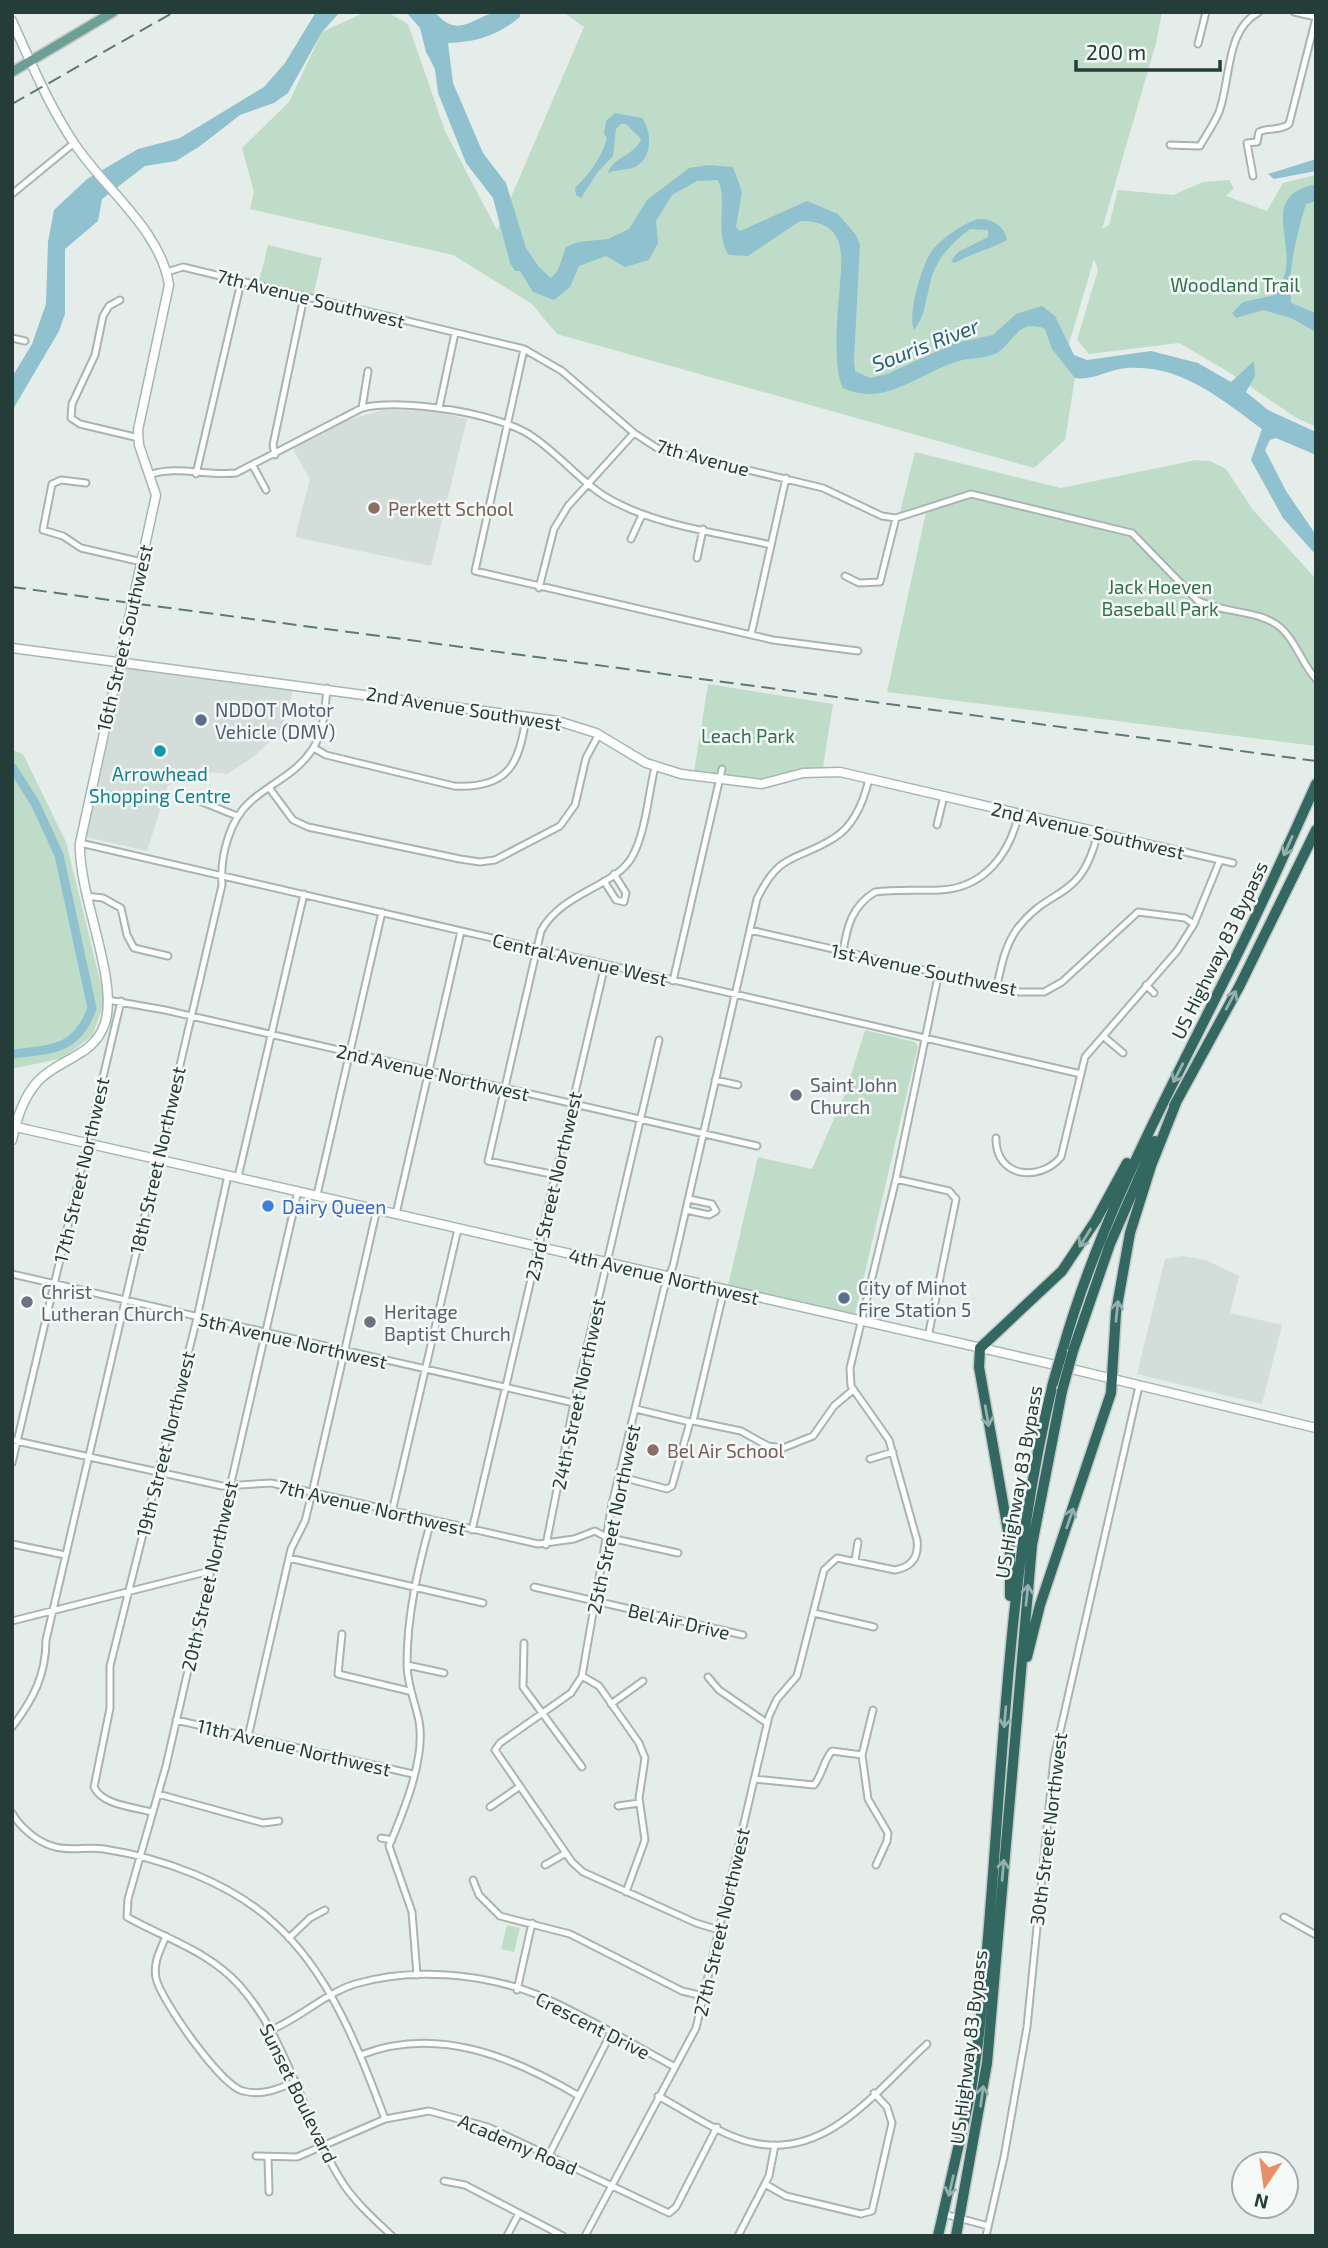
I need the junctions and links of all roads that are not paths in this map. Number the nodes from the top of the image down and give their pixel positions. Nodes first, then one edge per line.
1 (113, 12) edge
2 (1206, 12) edge
3 (1294, 12) edge
4 (1258, 13) edge
5 (1316, 18) edge
6 (12, 21) edge
7 (1198, 44) dead end
8 (30, 62) junction
9 (12, 72) edge
10 (74, 143) junction
11 (1170, 145) dead end
12 (1253, 176) dead end
13 (12, 194) edge
14 (167, 272) junction
15 (241, 282) junction
16 (304, 297) junction
17 (120, 300) dead end
18 (455, 333) junction
19 (12, 338) edge
20 (25, 341) dead end
21 (524, 349) junction
22 (368, 370) dead end
23 (362, 408) junction
24 (439, 408) junction
25 (506, 424) junction
26 (634, 433) junction
27 (139, 438) junction
28 (275, 454) junction
29 (253, 466) junction
30 (152, 474) junction
31 (196, 474) junction
32 (786, 478) junction
33 (86, 484) dead end
34 (588, 484) junction
35 (266, 491) dead end
36 (642, 514) junction
37 (896, 518) junction
38 (703, 529) junction
39 (631, 539) dead end
40 (772, 545) junction
41 (697, 558) dead end
42 (142, 562) junction
43 (845, 576) dead end
44 (539, 588) junction
45 (751, 635) junction
46 (12, 648) edge
47 (858, 651) dead end
48 (118, 661) junction
49 (1316, 679) edge
50 (327, 688) junction
51 (526, 716) junction
52 (599, 734) junction
53 (314, 748) junction
54 (655, 767) junction
55 (721, 774) junction
56 (869, 779) junction
57 (1316, 784) edge
58 (270, 789) junction
59 (944, 796) junction
60 (200, 801) dead end
61 (1019, 813) junction
62 (237, 816) junction
63 (937, 825) dead end
64 (1316, 830) edge
65 (1098, 832) junction
66 (80, 843) junction
67 (1220, 860) junction
68 (1233, 863) dead end
69 (614, 874) junction
70 (221, 875) junction
71 (604, 881) junction
72 (303, 894) junction
73 (86, 896) junction
74 (382, 912) junction
75 (1194, 924) junction
76 (750, 930) junction
77 (461, 932) junction
78 (537, 950) junction
79 (843, 952) junction
80 (168, 956) dead end
81 (605, 965) junction
82 (939, 972) junction
83 (673, 981) junction
84 (1146, 985) junction
85 (997, 986) junction
86 (1154, 993) dead end
87 (735, 995) junction
88 (108, 1000) junction
89 (121, 1001) junction
90 (191, 1017) junction
91 (270, 1035) junction
92 (1103, 1036) junction
93 (924, 1039) junction
94 (660, 1040) dead end
95 (350, 1053) junction
96 (1123, 1053) dead end
97 (429, 1072) junction
98 (1081, 1074) junction
99 (715, 1080) junction
100 (738, 1085) dead end
101 (504, 1089) junction
102 (1175, 1103) junction
103 (572, 1104) junction
104 (641, 1119) junction
105 (14, 1126) edge
106 (704, 1134) junction
107 (996, 1138) dead end
108 (1145, 1138) junction
109 (12, 1140) edge
110 (87, 1143) junction
111 (757, 1146) dead end
112 (158, 1159) junction
113 (228, 1175) junction
114 (556, 1175) junction
115 (238, 1177) junction
116 (897, 1179) junction
117 (298, 1191) junction
118 (317, 1195) junction
119 (689, 1199) junction
120 (377, 1209) junction
121 (686, 1210) junction
122 (396, 1214) junction
123 (458, 1229) junction
124 (538, 1248) junction
125 (607, 1263) junction
126 (12, 1274) edge
127 (668, 1277) junction
128 (55, 1283) junction
129 (724, 1290) junction
130 (125, 1300) junction
131 (197, 1318) junction
132 (863, 1322) junction
133 (265, 1334) junction
134 (928, 1336) junction
135 (980, 1349) junction
136 (345, 1351) junction
137 (425, 1369) junction
138 (1113, 1380) junction
139 (1139, 1386) junction
140 (1057, 1387) junction
141 (506, 1388) junction
142 (853, 1390) junction
143 (574, 1403) junction
144 (636, 1409) junction
145 (692, 1421) junction
146 (1316, 1428) edge
147 (15, 1440) edge
148 (893, 1452) junction
149 (89, 1457) junction
150 (870, 1459) dead end
151 (12, 1463) edge
152 (158, 1472) junction
153 (620, 1472) junction
154 (229, 1486) junction
155 (312, 1493) junction
156 (392, 1512) junction
157 (432, 1521) junction
158 (472, 1530) junction
159 (606, 1537) junction
160 (858, 1542) dead end
161 (12, 1544) edge
162 (546, 1545) junction
163 (678, 1553) dead end
164 (65, 1555) junction
165 (289, 1558) junction
166 (855, 1560) junction
167 (210, 1571) junction
168 (534, 1587) dead end
169 (415, 1588) junction
170 (129, 1591) junction
171 (596, 1602) junction
172 (483, 1603) dead end
173 (53, 1609) junction
174 (814, 1613) junction
175 (12, 1622) edge
176 (874, 1627) dead end
177 (342, 1633) dead end
178 (743, 1635) dead end
179 (524, 1643) dead end
180 (407, 1665) junction
181 (444, 1673) dead end
182 (582, 1676) junction
183 (708, 1677) dead end
184 (643, 1681) dead end
185 (409, 1690) junction
186 (1008, 1690) junction
187 (611, 1704) junction
188 (1017, 1707) junction
189 (873, 1710) dead end
190 (543, 1715) junction
191 (176, 1720) junction
192 (767, 1723) junction
193 (12, 1727) edge
194 (248, 1737) junction
195 (862, 1755) junction
196 (582, 1767) dead end
197 (413, 1774) junction
198 (754, 1779) junction
199 (519, 1787) junction
200 (158, 1794) junction
201 (639, 1803) junction
202 (618, 1806) dead end
203 (490, 1807) dead end
204 (152, 1812) junction
205 (12, 1813) edge
206 (279, 1821) dead end
207 (381, 1838) dead end
208 (392, 1840) junction
209 (566, 1853) junction
210 (139, 1857) junction
211 (545, 1865) dead end
212 (876, 1865) dead end
213 (473, 1880) dead end
214 (626, 1892) junction
215 (325, 1910) dead end
216 (1284, 1917) dead end
217 (532, 1923) junction
218 (719, 1930) junction
219 (1316, 1935) edge
220 (166, 1936) junction
221 (289, 1938) junction
222 (417, 1975) junction
223 (517, 1990) junction
224 (330, 1996) junction
225 (703, 1996) junction
226 (271, 2030) junction
227 (611, 2033) junction
228 (927, 2044) dead end
229 (361, 2055) junction
230 (675, 2067) junction
231 (296, 2081) junction
232 (874, 2093) junction
233 (579, 2096) junction
234 (659, 2096) junction
235 (385, 2119) junction
236 (717, 2127) junction
237 (775, 2145) junction
238 (323, 2146) junction
239 (550, 2153) junction
240 (256, 2156) dead end
241 (268, 2158) junction
242 (444, 2180) dead end
243 (765, 2184) junction
244 (611, 2186) junction
245 (269, 2192) dead end
246 (519, 2213) junction
247 (944, 2214) junction
248 (961, 2217) junction
249 (988, 2226) junction
250 (392, 2236) edge
251 (507, 2236) edge
252 (563, 2236) edge
253 (585, 2236) edge
254 (738, 2236) edge
255 (938, 2236) edge
256 (956, 2236) edge
257 (986, 2236) edge

1 - 8 main road
2 - 7 street
3 - 5 street
4 - 11 street
5 - 12 street
6 - 8 main road
8 - 9 main road
8 - 10 main road
10 - 13 street
10 - 14 main road
14 - 15 street, 7th Avenue Southwest
14 - 27 main road
15 - 16 street, 7th Avenue Southwest
15 - 31 street
16 - 18 street, 7th Avenue Southwest
16 - 28 street
17 - 27 street
18 - 21 street, 7th Avenue Southwest
18 - 24 street
19 - 20 street
21 - 25 street
21 - 26 street, 7th Avenue
22 - 23 street
23 - 24 street
23 - 28 street
24 - 25 street
25 - 34 street
25 - 44 street
26 - 32 street, 7th Avenue
26 - 34 street
27 - 30 main road, 16th Street Southwest
28 - 29 street
29 - 31 street
29 - 35 street
30 - 31 street
30 - 42 main road, 16th Street Southwest
32 - 37 street, 7th Avenue
32 - 40 street
33 - 42 street
34 - 36 street
34 - 44 street
36 - 38 street
36 - 39 street
37 - 43 street
37 - 49 street
38 - 40 street
38 - 41 street
40 - 45 street
42 - 48 main road, 16th Street Southwest
44 - 45 street
45 - 47 street
46 - 48 main road, 2nd Avenue Southwest
48 - 50 main road, 2nd Avenue Southwest
48 - 66 main road, 16th Street Southwest
50 - 51 main road, 2nd Avenue Southwest
50 - 53 street
51 - 52 main road, 2nd Avenue Southwest
51 - 53 street
52 - 54 main road, 2nd Avenue Southwest
52 - 58 street
53 - 58 street
54 - 55 main road, 2nd Avenue Southwest
54 - 69 street
55 - 56 main road, 2nd Avenue Southwest
55 - 83 street
56 - 59 main road, 2nd Avenue Southwest
56 - 76 street, 25th Street Northwest
57 -> 108 highway, US Highway 83 Bypass
58 - 62 street
59 - 61 main road, 2nd Avenue Southwest
59 - 63 street
60 - 62 street
61 - 65 main road, 2nd Avenue Southwest
61 - 79 street
62 - 70 street, 18th Street Northwest
102 -> 64 highway, US Highway 83 Bypass
65 - 67 street, 2nd Avenue Southwest
65 - 85 street
66 - 70 street, Central Avenue West
66 - 73 main road, 16th Street Southwest
67 - 68 street, 2nd Avenue Southwest
67 - 75 street
69 - 71 street
69 - 71 street
70 - 72 street, Central Avenue West
70 - 90 street, 18th Street Northwest
71 - 78 street
72 - 74 street, Central Avenue West
72 - 91 street
73 - 80 street
73 - 88 main road, 16th Street Southwest
74 - 77 street, Central Avenue West
74 - 95 street
75 - 84 street
75 - 85 street, 1st Avenue Southwest
76 - 79 street, 1st Avenue Southwest
76 - 87 street, 25th Street Northwest
77 - 78 street, Central Avenue West
77 - 97 street
78 - 81 street, Central Avenue West
78 - 101 street
79 - 82 street, 1st Avenue Southwest
81 - 83 street, Central Avenue West
81 - 103 street, 23rd Street Northwest
82 - 85 street, 1st Avenue Southwest
82 - 93 street
83 - 87 street, Central Avenue West
84 - 86 street
84 - 92 street
87 - 93 street, Central Avenue West
87 - 99 street, 25th Street Northwest
88 - 89 street, 2nd Avenue Northwest
88 - 105 main road
89 - 90 street, 2nd Avenue Northwest
89 - 110 street, 17th Street Northwest
90 - 91 street, 2nd Avenue Northwest
90 - 112 street, 18th Street Northwest
91 - 95 street, 2nd Avenue Northwest
91 - 115 street
92 - 96 street
92 - 98 street
93 - 98 street, Central Avenue West
93 - 116 street
94 - 104 street, 24th Street Northwest
95 - 97 street, 2nd Avenue Northwest
95 - 118 street
97 - 101 street, 2nd Avenue Northwest
97 - 122 street
98 - 107 street
99 - 100 street
99 - 106 street, 25th Street Northwest
101 - 103 street, 2nd Avenue Northwest
101 - 114 street
138 -> 102 highway
102 - 140 highway, US Highway 83 Bypass, bridge
103 - 104 street, 2nd Avenue Northwest
103 - 114 street, 23rd Street Northwest
104 - 106 street, 2nd Avenue Northwest
104 - 125 street, 24th Street Northwest
105 - 109 main road
105 - 110 main road, 4th Avenue Northwest
106 - 111 street, 2nd Avenue Northwest
106 - 119 street, 25th Street Northwest
108 -> 135 highway
108 - 140 highway, US Highway 83 Bypass, bridge
110 - 112 main road, 4th Avenue Northwest
110 - 128 street, 17th Street Northwest
112 - 113 main road, 4th Avenue Northwest
112 - 130 street, 18th Street Northwest
113 - 115 main road, 4th Avenue Northwest
113 - 131 street, 19th Street Northwest
114 - 124 street, 23rd Street Northwest
115 - 117 main road, 4th Avenue Northwest
116 - 132 street
116 - 134 street
117 - 118 main road, 4th Avenue Northwest
117 - 133 street, 20th Street Northwest
118 - 120 main road, 4th Avenue Northwest
119 - 121 street, 25th Street Northwest
119 - 121 street
120 - 122 main road, 4th Avenue Northwest
120 - 136 street
121 - 127 street, 25th Street Northwest
122 - 123 main road, 4th Avenue Northwest
123 - 124 main road, 4th Avenue Northwest
123 - 137 street
124 - 125 main road, 4th Avenue Northwest
124 - 141 street, 23rd Street Northwest
125 - 127 main road, 4th Avenue Northwest
125 - 143 street, 24th Street Northwest
126 - 128 street, 5th Avenue Northwest
127 - 129 main road, 4th Avenue Northwest
127 - 144 street, 25th Street Northwest
128 - 130 street, 5th Avenue Northwest
128 - 147 street, 17th Street Northwest
129 - 132 main road, 4th Avenue Northwest
129 - 145 street
130 - 131 street, 5th Avenue Northwest
130 - 149 street, 18th Street Northwest
131 - 133 street, 5th Avenue Northwest
131 - 152 street, 19th Street Northwest
132 - 134 main road, 4th Avenue Northwest
132 - 142 street
133 - 136 street, 5th Avenue Northwest
133 - 154 street, 20th Street Northwest
134 - 135 main road, 4th Avenue Northwest
135 - 138 main road, 4th Avenue Northwest
135 -> 186 highway
136 - 137 street, 5th Avenue Northwest
136 - 155 street
137 - 141 street, 5th Avenue Northwest
137 - 156 street
138 - 139 main road, 4th Avenue Northwest
188 -> 138 highway
139 - 146 main road, 4th Avenue Northwest
139 - 249 street, 30th Street Northwest
140 - 186 highway, US Highway 83 Bypass
188 -> 140 highway, US Highway 83 Bypass
141 - 143 street, 5th Avenue Northwest
141 - 158 street, 23rd Street Northwest
142 - 145 street
142 - 148 street
143 - 162 street, 24th Street Northwest
144 - 145 street
144 - 153 street, 25th Street Northwest
145 - 153 street
147 - 149 street, 7th Avenue Northwest
147 - 151 street, 17th Street Northwest
148 - 150 street
148 - 166 street
149 - 152 street, 7th Avenue Northwest
149 - 164 street, 18th Street Northwest
152 - 154 street, 7th Avenue Northwest
152 - 170 street, 19th Street Northwest
153 - 159 street, 25th Street Northwest
154 - 155 street, 7th Avenue Northwest
154 - 167 street, 20th Street Northwest
155 - 156 street, 7th Avenue Northwest
155 - 165 street
156 - 157 street, 7th Avenue Northwest
157 - 158 street, 7th Avenue Northwest
157 - 169 street
158 - 162 street, 7th Avenue Northwest
159 - 162 street, 7th Avenue Northwest
159 - 163 street, 7th Avenue Northwest
159 - 171 street, 25th Street Northwest
160 - 166 street
161 - 164 street
164 - 173 street, 18th Street Northwest
165 - 169 street
165 - 194 street
166 - 174 street
167 - 170 street
167 - 191 street, 20th Street Northwest
168 - 171 street, Bel Air Drive
169 - 172 street
169 - 180 street
170 - 173 street
170 - 204 street, 19th Street Northwest
171 - 178 street, Bel Air Drive
171 - 182 street, 25th Street Northwest
173 - 175 street
173 - 193 street, 18th Street Northwest
174 - 176 street
174 - 192 street, 27th Street Northwest
177 - 185 street
179 - 190 street
180 - 181 street
180 - 185 street
182 - 187 street
182 - 190 street
183 - 192 street
184 - 187 street
185 - 197 street
186 -> 247 highway, US Highway 83 Bypass
187 - 201 street
248 -> 188 highway, US Highway 83 Bypass
189 - 195 street
190 - 196 street
190 - 199 street
191 - 194 street, 11th Avenue Northwest
191 - 200 street, 20th Street Northwest
192 - 198 street, 27th Street Northwest
194 - 197 street, 11th Avenue Northwest
195 - 198 street
195 - 212 street
197 - 208 street
198 - 218 street, 27th Street Northwest
199 - 203 street
199 - 209 street
200 - 204 street, 20th Street Northwest
200 - 206 street
201 - 202 street
201 - 214 street
204 - 210 street, 20th Street Northwest
205 - 210 street
207 - 208 street
208 - 222 street
209 - 211 street
209 - 214 street
210 - 220 street, 20th Street Northwest
210 - 221 street
213 - 217 street
214 - 218 street
215 - 221 street
216 - 219 street
217 - 223 street
217 - 225 street
218 - 225 street, 27th Street Northwest
220 - 226 street, Sunset Boulevard
220 - 231 street
221 - 224 street
222 - 223 street, Crescent Drive
222 - 224 street, Crescent Drive
223 - 227 street, Crescent Drive
224 - 226 street, Crescent Drive
224 - 229 street
225 - 230 street, 27th Street Northwest
226 - 231 street, Sunset Boulevard
227 - 230 street, Crescent Drive
227 - 233 street
228 - 232 street
229 - 233 street
229 - 235 street
230 - 234 street, 27th Street Northwest
231 - 238 street, Sunset Boulevard
232 - 237 street
232 - 243 street
233 - 239 street
234 - 236 street
234 - 244 street, 27th Street Northwest
235 - 238 street, Academy Road
235 - 239 street, Academy Road
236 - 237 street
236 - 244 street, Academy Road
237 - 243 street
238 - 241 street, Academy Road
238 - 250 street, Sunset Boulevard
239 - 244 street, Academy Road
240 - 241 street, Academy Road
241 - 245 street
242 - 246 street
243 - 254 street
244 - 253 street, 27th Street Northwest
246 - 251 street
246 - 252 street
247 - 248 street
247 - 255 highway, US Highway 83 Bypass
248 - 249 street
248 - 256 highway, US Highway 83 Bypass
249 - 257 street, 30th Street Northwest

